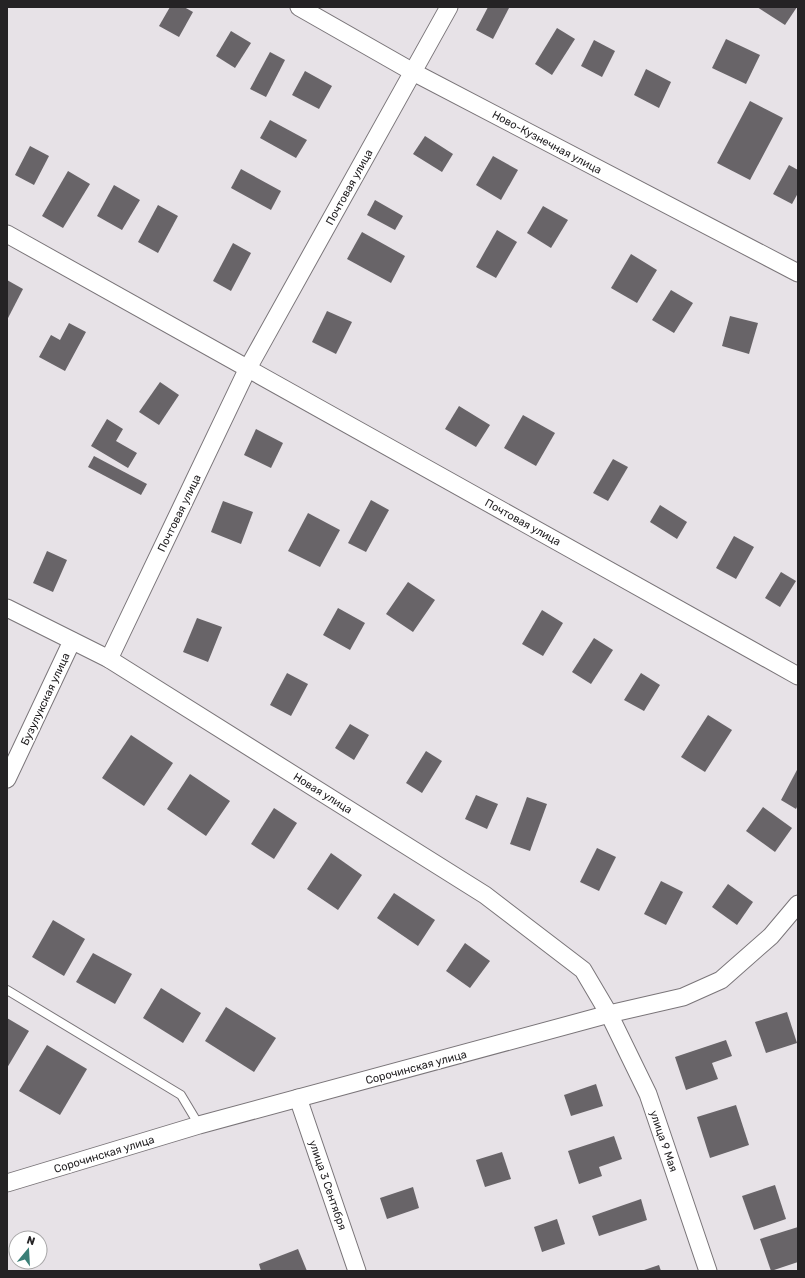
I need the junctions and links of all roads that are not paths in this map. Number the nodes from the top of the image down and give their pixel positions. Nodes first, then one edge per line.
1 (299, 7) edge
2 (449, 7) edge
3 (413, 72) junction
4 (7, 234) edge
5 (798, 273) edge
6 (248, 368) junction
7 (7, 608) edge
8 (72, 641) junction
9 (109, 659) junction
10 (798, 676) edge
11 (7, 779) edge
12 (798, 904) edge
13 (7, 990) edge
14 (609, 1014) junction
15 (298, 1098) junction
16 (199, 1125) junction
17 (7, 1183) edge
18 (357, 1271) edge
19 (708, 1271) edge

1 - 3 street, Ново-Кузнечная улица
2 - 3 street, Почтовая улица
3 - 5 street, Ново-Кузнечная улица
3 - 6 street, Почтовая улица
4 - 6 street, Почтовая улица
6 - 9 street, Почтовая улица
6 - 10 street, Почтовая улица
7 - 8 street, Новая улица
8 - 9 street, Новая улица
8 - 11 street, Бузулукская улица
9 - 14 street, Новая улица
12 - 14 street, Сорочинская улица
13 - 16 lane
14 - 15 street, Сорочинская улица
14 - 19 street, улица 9 Мая
15 - 16 street, Сорочинская улица
15 - 18 street, улица 3 Сентября
16 - 17 street, Сорочинская улица

